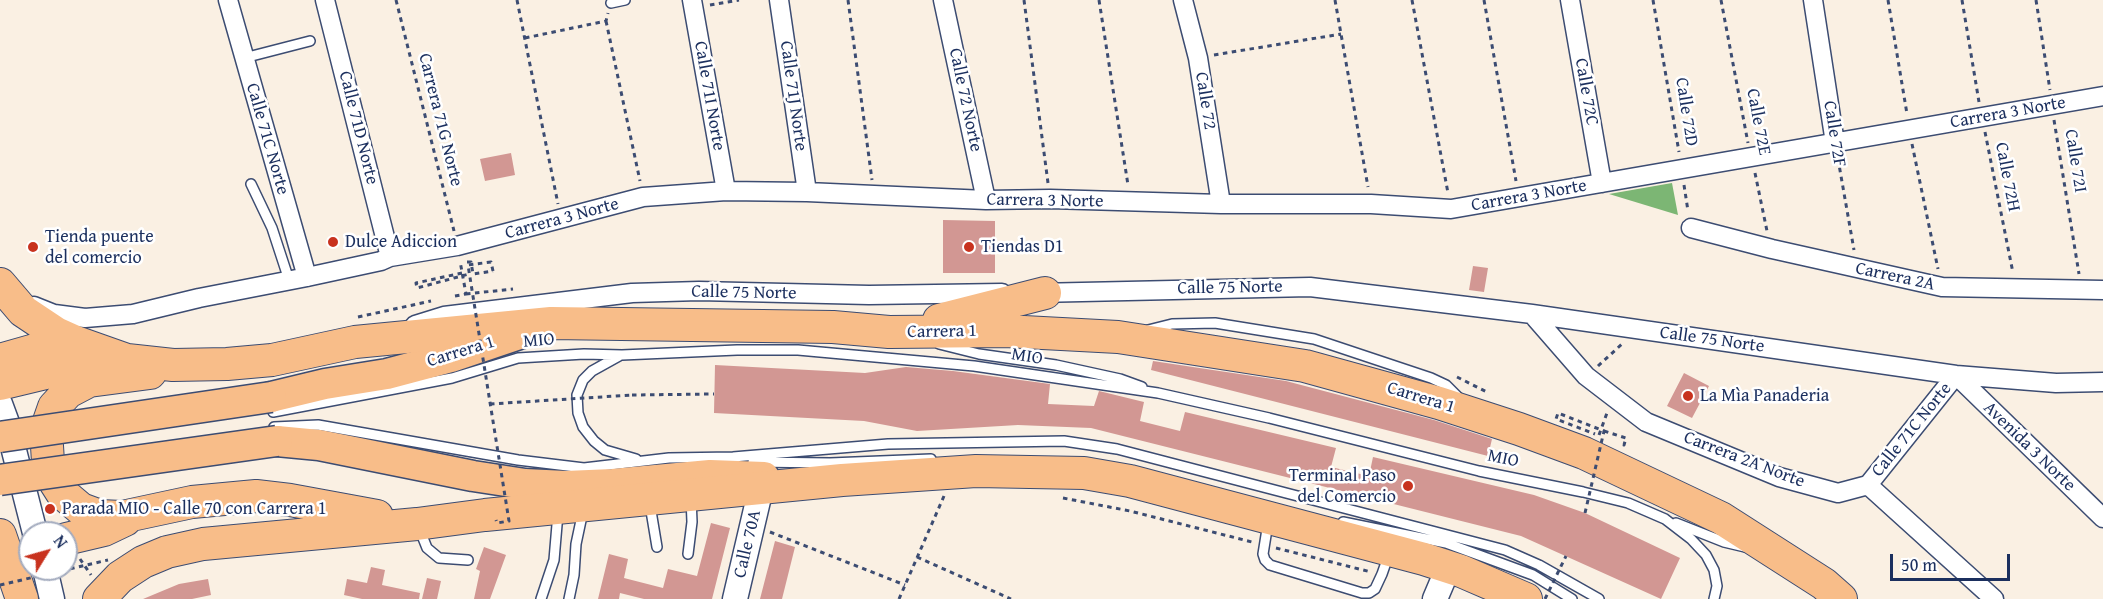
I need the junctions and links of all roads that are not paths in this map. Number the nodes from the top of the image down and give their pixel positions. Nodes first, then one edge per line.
1 (228, 0) edge
2 (325, 0) edge
3 (625, 0) edge
4 (779, 0) edge
5 (943, 0) edge
6 (1183, 0) edge
7 (1569, 0) edge
8 (1813, 0) edge
9 (611, 3) road end
10 (693, 4) edge
11 (310, 41) dead end
12 (244, 58) junction
13 (2103, 96) edge
14 (1835, 143) junction
15 (1602, 183) junction
16 (251, 184) dead end
17 (726, 191) junction
18 (807, 192) junction
19 (986, 200) junction
20 (1221, 204) junction
21 (1691, 228) road end
22 (390, 257) junction
23 (298, 279) junction
24 (0, 284) edge
25 (2103, 290) edge
26 (1045, 293) junction
27 (1532, 314) junction
28 (551, 323) junction
29 (356, 329) junction
30 (889, 332) junction
31 (70, 340) junction
32 (923, 341) dead end
33 (934, 343) dead end
34 (622, 355) junction
35 (113, 356) junction
36 (0, 360) edge
37 (207, 364) junction
38 (1956, 375) junction
39 (2103, 382) edge
40 (0, 384) edge
41 (1158, 393) junction
42 (272, 404) junction
43 (2, 421) edge
44 (275, 434) junction
45 (697, 459) junction
46 (943, 459) dead end
47 (645, 460) junction
48 (964, 460) dead end
49 (1033, 472) junction
50 (0, 480) edge
51 (842, 480) junction
52 (1868, 485) junction
53 (761, 488) junction
54 (690, 496) junction
55 (649, 499) junction
56 (571, 507) junction
57 (132, 515) junction
58 (2103, 518) edge
59 (1665, 519) junction
60 (31, 521) edge
61 (417, 524) junction
62 (1266, 531) junction
63 (78, 536) edge
64 (9, 544) edge
65 (657, 547) dead end
66 (1390, 552) junction
67 (688, 554) dead end
68 (1785, 557) junction
69 (468, 560) dead end
70 (1449, 566) junction
71 (48, 581) edge
72 (1833, 591) edge
73 (22, 599) edge
74 (52, 599) edge
75 (99, 599) edge
76 (541, 599) edge
77 (569, 599) edge
78 (735, 599) edge
79 (1435, 599) edge
80 (1526, 599) edge
81 (1572, 599) edge
82 (1599, 599) edge
83 (1714, 599) edge
84 (1853, 599) edge
85 (1994, 599) edge

1 - 12 street, Calle 71C Norte
2 - 22 street, Calle 71D Norte
3 - 9 lane
4 - 18 street, Calle 71J Norte
5 - 19 street, Calle 72 Norte
6 - 20 street, Calle 72
7 - 15 street, Calle 72C
8 - 14 street, Calle 72F
10 - 17 street, Calle 71I Norte
11 - 12 lane
12 - 23 street, Calle 71C Norte
13 - 14 street, Carrera 3 Norte
14 - 15 street, Carrera 3 Norte
15 - 20 street, Carrera 3 Norte
16 - 23 lane
17 - 18 street, Carrera 3 Norte
17 - 22 street, Carrera 3 Norte
18 - 19 street, Carrera 3 Norte
19 - 20 street, Carrera 3 Norte
21 - 25 street, Carrera 2A
22 - 23 street, Carrera 3 Norte
23 - 24 street, Carrera 3 Norte
24 - 31 highway
26 - 27 street, Calle 75 Norte
26 - 29 street, Calle 75 Norte
26 - 30 highway
27 - 38 street, Calle 75 Norte
27 - 52 street, Carrera 2A Norte
28 - 29 highway
28 - 30 highway, Carrera 1
28 - 42 main road, Carrera 1
29 - 37 highway
30 - 32 lane
30 - 68 highway, Carrera 1
31 - 35 highway
31 - 36 highway
33 - 41 lane
34 - 41 lane, MIO
34 - 42 lane, MIO
34 - 47 lane
35 - 37 highway
35 - 40 highway
37 - 57 highway
38 - 39 street, Calle 75 Norte
38 - 52 street, Calle 71C Norte
38 - 58 street, Avenida 3 Norte
41 - 59 lane, MIO
42 - 43 main road, Carrera 1, bridge
43 - 60 street
44 - 47 lane
44 - 50 main road, bridge
44 - 51 main road
45 - 46 lane
45 - 47 lane
45 - 82 lane
48 - 49 lane
49 - 51 highway
49 - 62 highway
51 - 53 highway
52 - 85 street
53 - 54 highway
53 - 78 street, Calle 70A
54 - 55 highway
54 - 67 lane
55 - 56 highway
55 - 65 lane
56 - 61 highway
56 - 76 lane
56 - 77 lane
57 - 61 highway
57 - 63 highway
59 - 68 lane
59 - 83 lane, MIO
61 - 69 lane
61 - 75 highway
62 - 66 highway
62 - 66 lane
64 - 73 highway
66 - 70 highway
66 - 81 lane
68 - 72 highway, Carrera 1
70 - 79 street
70 - 80 highway
71 - 74 street
72 - 84 street

